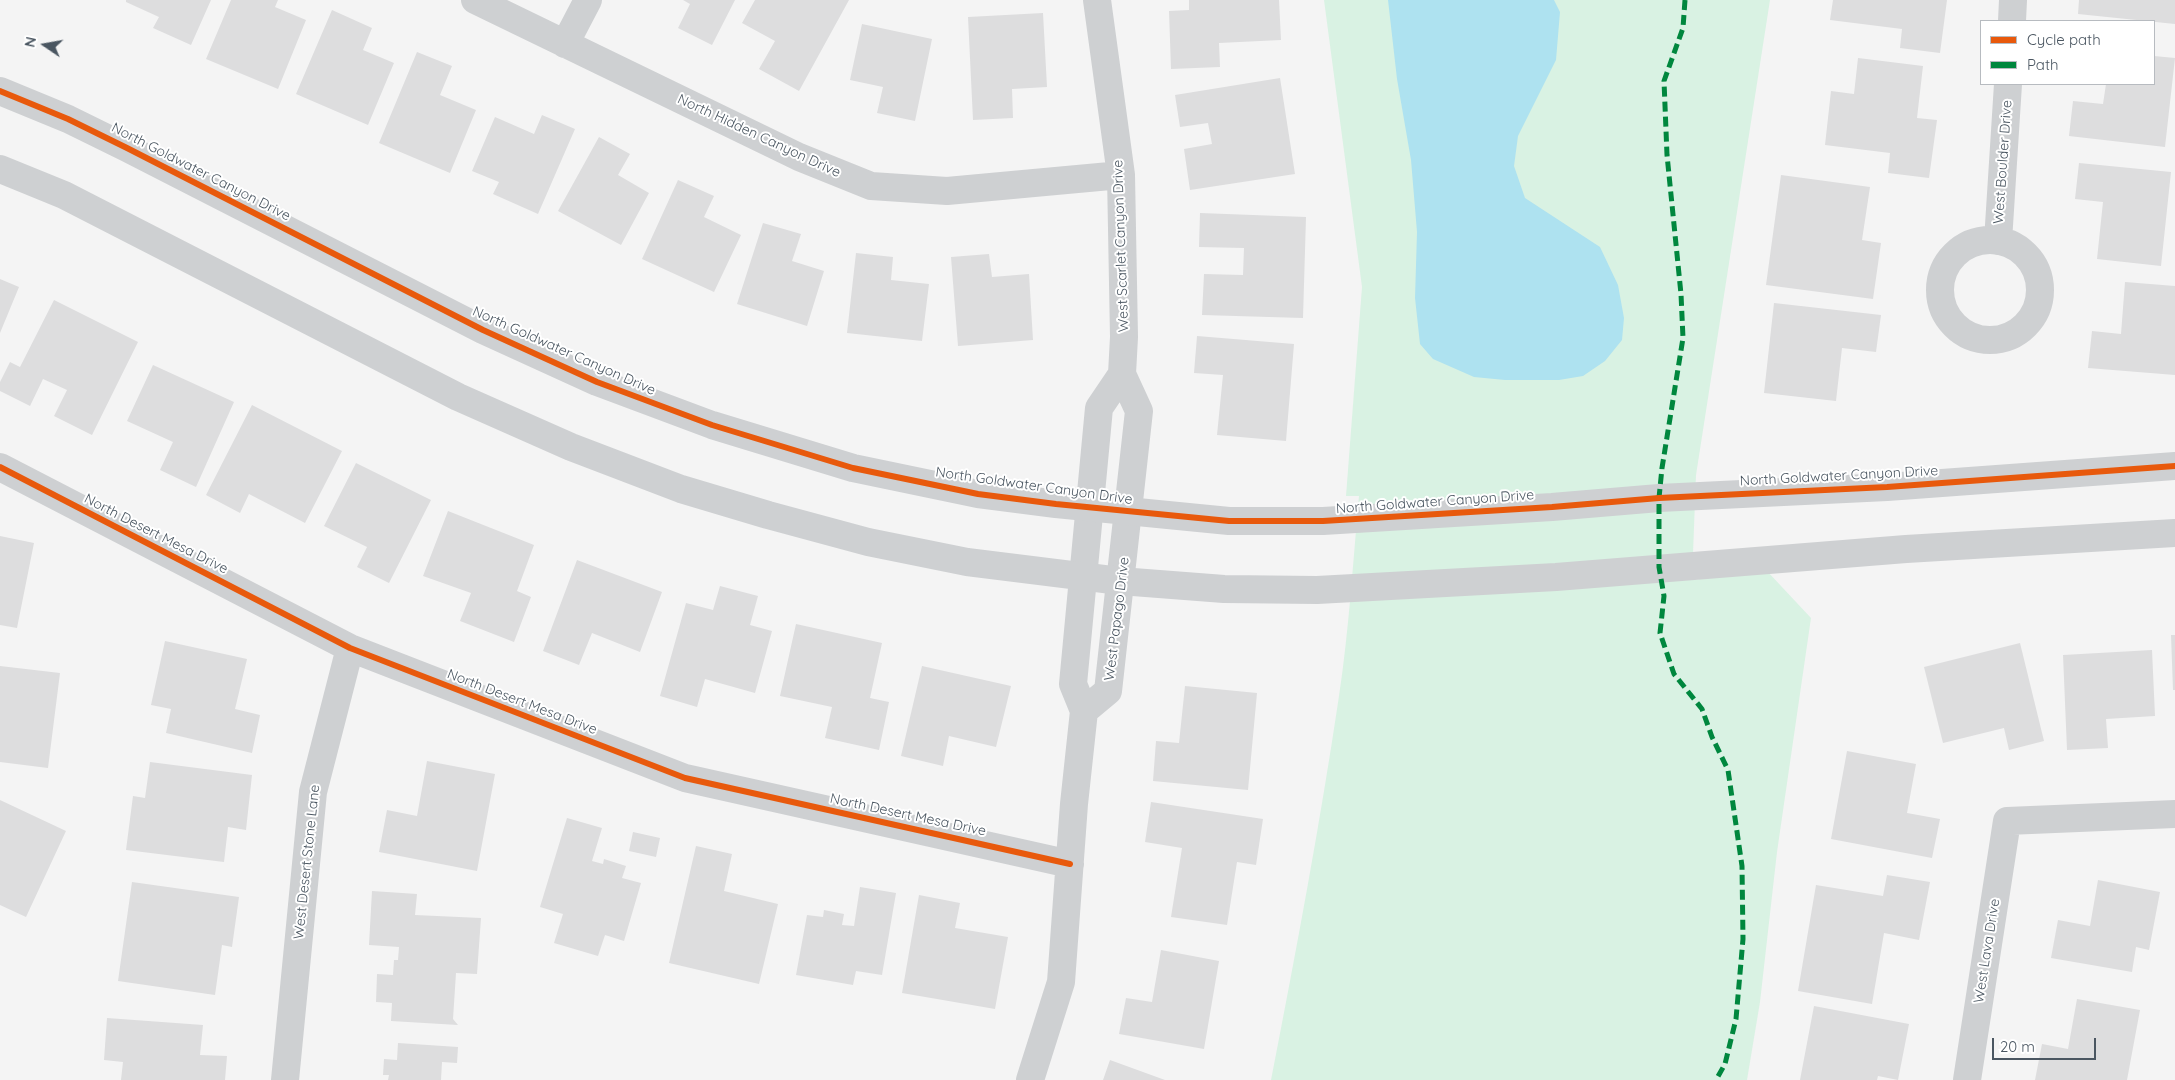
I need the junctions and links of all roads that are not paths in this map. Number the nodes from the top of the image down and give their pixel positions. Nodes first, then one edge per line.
1 (475, 0) edge
2 (588, 0) edge
3 (1097, 0) edge
4 (2013, 0) edge
5 (2012, 20) edge
6 (565, 44) junction
7 (2008, 85) edge
8 (0, 91) edge
9 (0, 169) edge
10 (1121, 175) junction
11 (1998, 241) dead end
12 (1122, 374) junction
13 (2175, 466) edge
14 (0, 467) edge
15 (1090, 507) junction
16 (1130, 512) junction
17 (2175, 533) edge
18 (1125, 546) joint
19 (1084, 577) junction
20 (1120, 581) junction
21 (350, 648) junction
22 (1084, 711) junction
23 (2175, 814) edge
24 (1070, 864) junction
25 (285, 1080) edge
26 (1030, 1080) edge
27 (1967, 1080) edge

1 - 6 street, North Hidden Canyon Drive
2 - 6 street
3 - 10 street, West Scarlet Canyon Drive
4 - 5 street
6 - 10 street, North Hidden Canyon Drive
7 - 11 street, West Boulder Drive
8 - 15 street, North Goldwater Canyon Drive
9 - 19 street
10 - 12 street, West Scarlet Canyon Drive
12 - 15 street
12 - 16 street, West Scarlet Canyon Drive
13 - 16 street, North Goldwater Canyon Drive
14 - 21 street, North Desert Mesa Drive
15 - 16 street, North Goldwater Canyon Drive
15 - 19 street
16 - 18 street, West Scarlet Canyon Drive
17 - 20 street
18 - 20 street, West Papago Drive
19 - 20 street
19 - 22 street
20 - 22 street, West Papago Drive
21 - 24 street, North Desert Mesa Drive
21 - 25 street, West Desert Stone Lane
22 - 24 street
23 - 27 street, West Lava Drive
24 - 26 street

